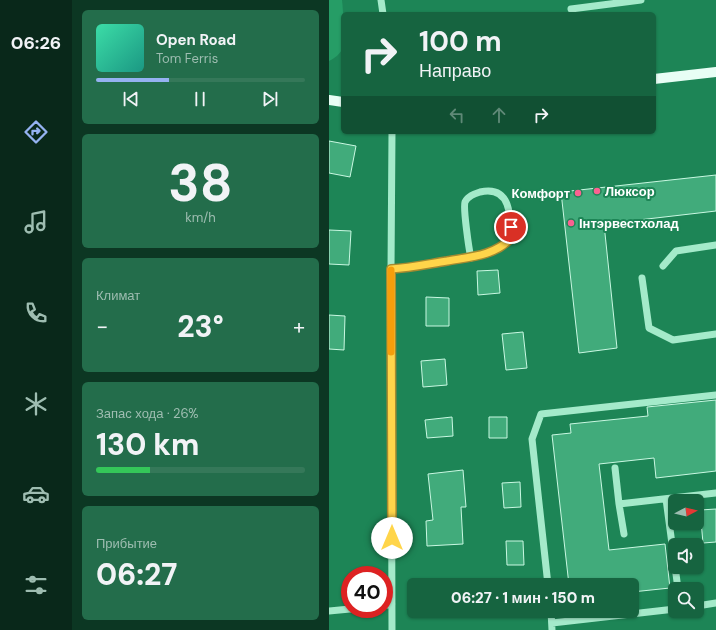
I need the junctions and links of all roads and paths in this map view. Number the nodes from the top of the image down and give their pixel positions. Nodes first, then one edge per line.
1 (381, 0) edge
2 (641, 0) edge
3 (571, 9) dead end
4 (383, 12) edge
5 (716, 72) edge
6 (656, 79) edge
7 (329, 100) edge
8 (341, 102) edge
9 (392, 134) edge
10 (716, 245) edge
11 (471, 258) junction
12 (663, 266) dead end
13 (391, 269) junction
14 (642, 278) dead end
15 (716, 334) edge
16 (716, 395) edge
17 (615, 468) dead end
18 (716, 493) edge
19 (666, 499) junction
20 (619, 504) junction
21 (624, 534) dead end
22 (392, 566) edge
23 (547, 578) edge
24 (677, 582) edge
25 (716, 603) edge
26 (704, 605) edge
27 (341, 610) edge
28 (668, 610) edge
29 (329, 611) edge
30 (392, 618) edge
31 (552, 626) edge
32 (392, 630) edge

1 - 4 street
2 - 3 street
5 - 6 main road
7 - 8 main road
9 - 13 street
10 - 12 street
11 - 11 street
11 - 13 street
13 - 22 street
14 - 15 street
16 - 23 street
17 - 20 street
18 - 19 street
19 - 20 street
19 - 24 street
20 - 21 street
25 - 26 street
27 - 29 street
28 - 31 street
30 - 32 street

